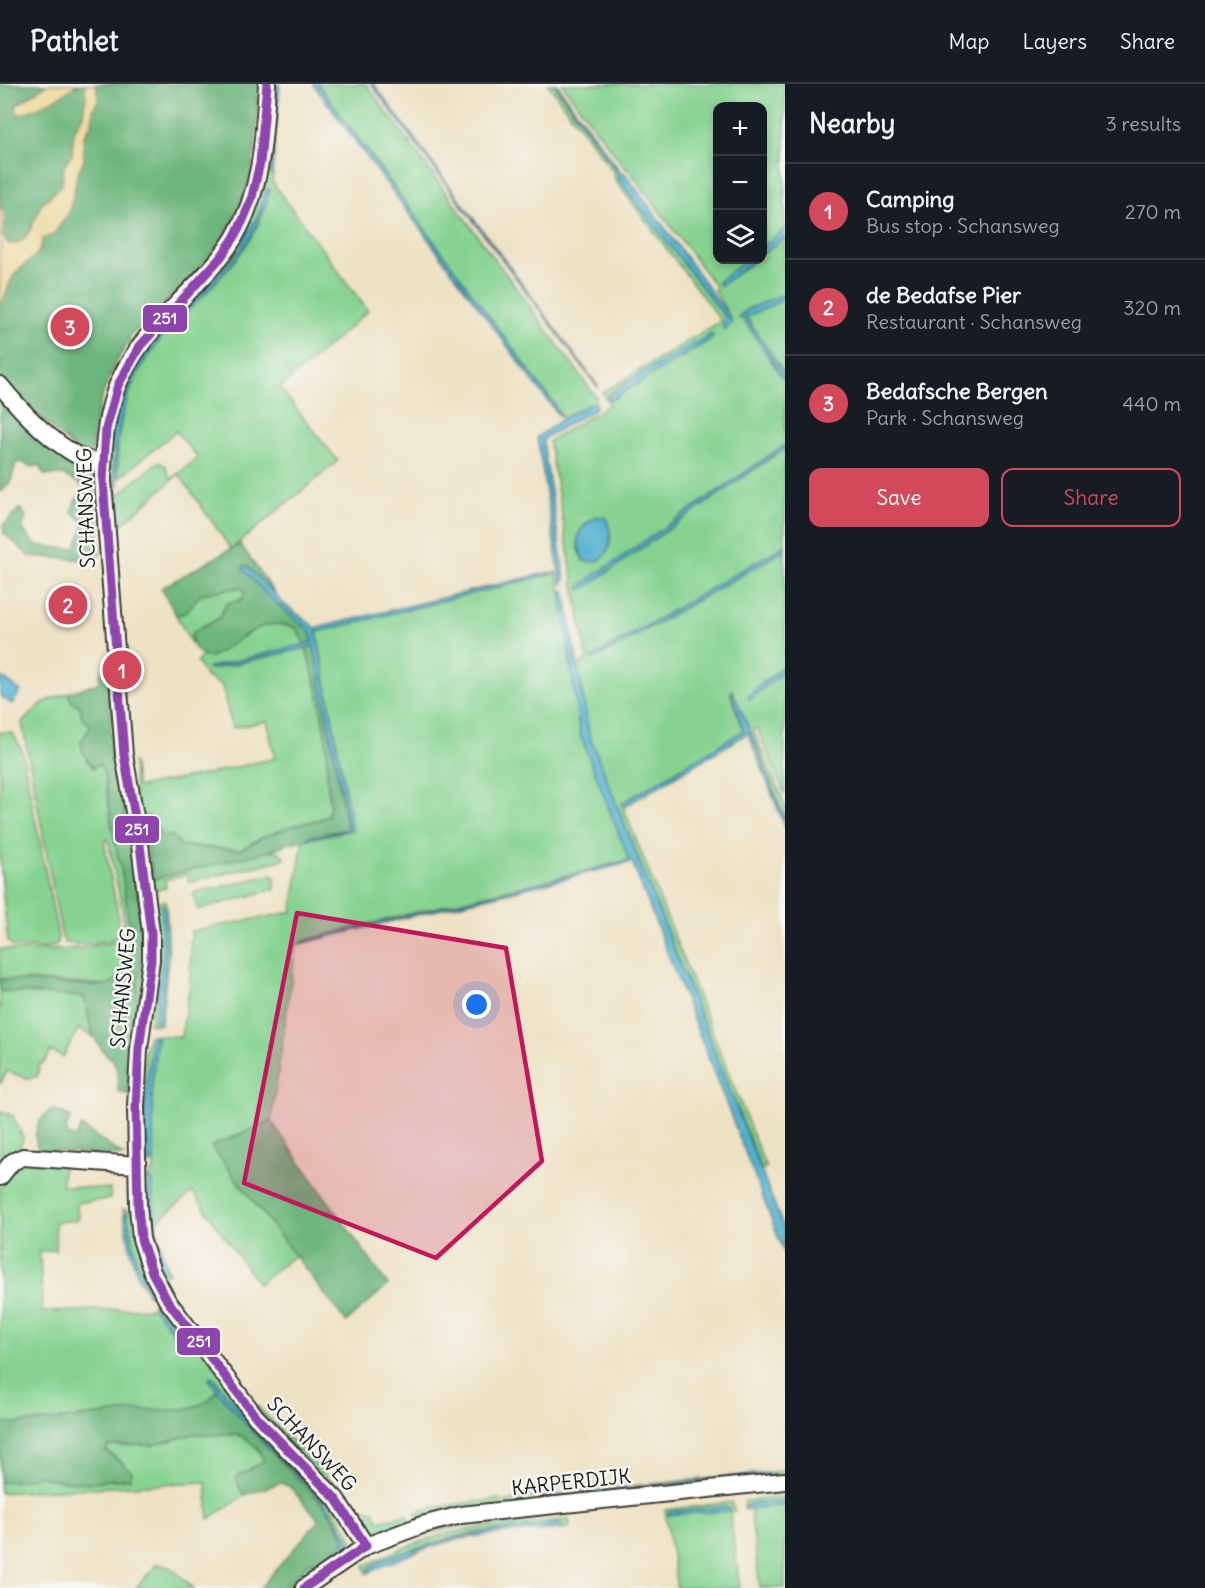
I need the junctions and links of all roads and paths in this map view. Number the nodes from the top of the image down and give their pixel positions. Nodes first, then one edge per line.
1 (267, 84) edge
2 (0, 385) edge
3 (103, 462) junction
4 (137, 1165) junction
5 (0, 1177) edge
6 (785, 1481) edge
7 (366, 1546) junction
8 (304, 1588) edge

1 - 3 street, SCHANSWEG
2 - 3 street
3 - 4 street, SCHANSWEG
4 - 5 street
4 - 7 street, SCHANSWEG
6 - 7 street, KARPERDIJK
7 - 8 street, KARPERDIJK

